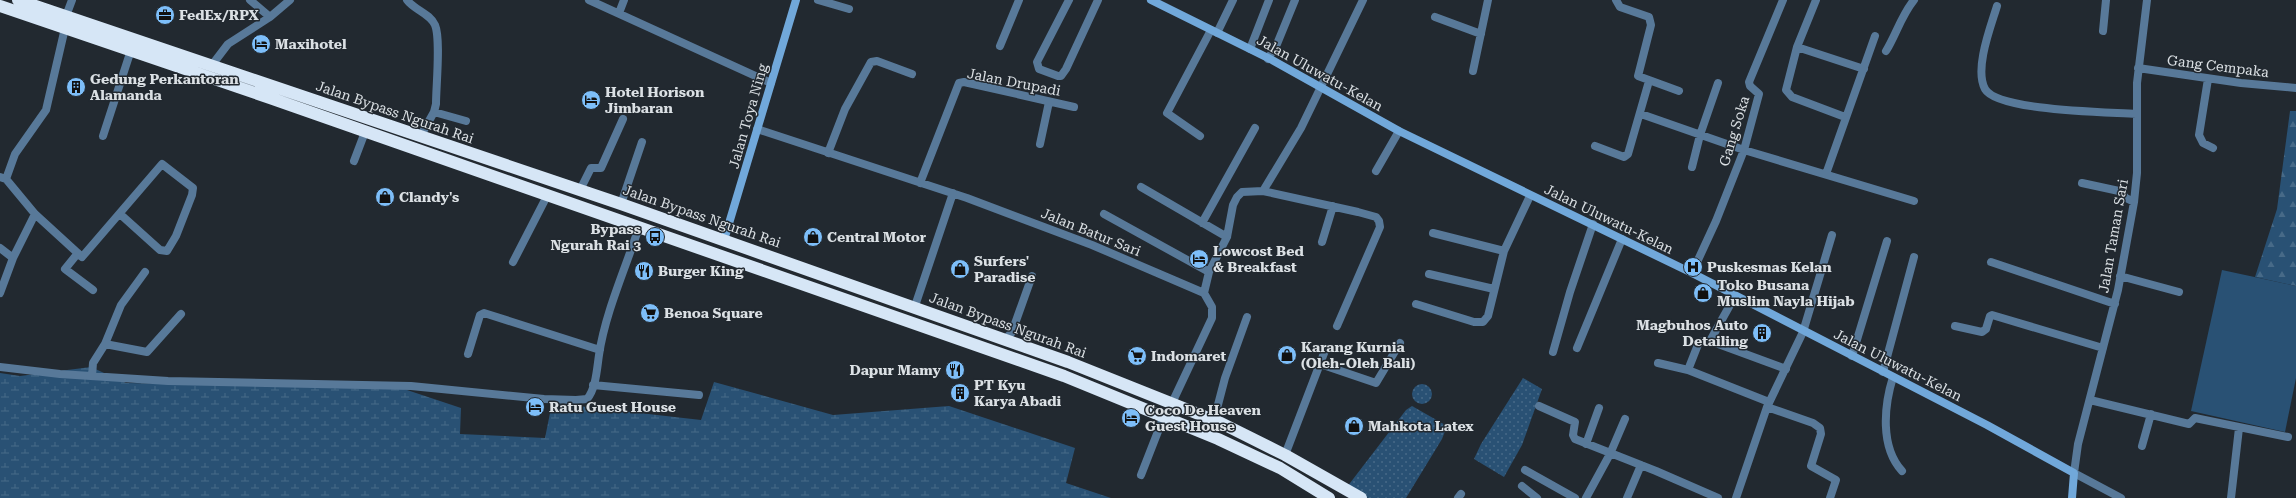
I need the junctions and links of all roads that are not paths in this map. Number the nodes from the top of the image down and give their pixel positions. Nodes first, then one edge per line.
1 (18, 0) edge
2 (72, 0) edge
3 (250, 0) edge
4 (290, 0) edge
5 (407, 0) edge
6 (589, 0) edge
7 (624, 0) edge
8 (796, 0) edge
9 (818, 0) edge
10 (1019, 0) edge
11 (1069, 0) edge
12 (1098, 0) edge
13 (1151, 0) edge
14 (1232, 0) edge
15 (1269, 0) edge
16 (1295, 0) edge
17 (1363, 0) edge
18 (1488, 0) edge
19 (1616, 0) edge
20 (1783, 0) edge
21 (1816, 0) edge
22 (1914, 0) edge
23 (2106, 0) edge
24 (2147, 0) edge
25 (0, 6) edge
26 (1997, 6) dead end
27 (850, 9) dead end
28 (619, 13) junction
29 (270, 17) junction
30 (1435, 17) dead end
31 (65, 22) junction
32 (2103, 31) dead end
33 (1214, 32) junction
34 (1481, 34) junction
35 (1875, 36) dead end
36 (1000, 46) dead end
37 (1797, 47) junction
38 (1250, 49) junction
39 (131, 50) junction
40 (1886, 51) dead end
41 (1268, 59) junction
42 (212, 65) junction
43 (2138, 68) junction
44 (1864, 69) junction
45 (1473, 71) dead end
46 (912, 74) dead end
47 (2208, 79) junction
48 (1649, 81) junction
49 (771, 83) junction
50 (1718, 83) dead end
51 (275, 86) junction
52 (1319, 87) junction
53 (2296, 88) edge
54 (1679, 91) dead end
55 (303, 96) junction
56 (270, 98) junction
57 (1049, 102) junction
58 (1074, 107) dead end
59 (298, 108) junction
60 (434, 112) junction
61 (1641, 114) junction
62 (2136, 114) junction
63 (1845, 117) junction
64 (623, 119) dead end
65 (466, 121) dead end
66 (1256, 128) dead end
67 (757, 129) junction
68 (365, 132) junction
69 (1399, 132) junction
70 (1700, 135) junction
71 (103, 136) dead end
72 (1200, 136) dead end
73 (420, 137) junction
74 (642, 142) dead end
75 (1040, 144) dead end
76 (1595, 146) dead end
77 (2213, 148) dead end
78 (1744, 150) junction
79 (828, 153) junction
80 (354, 161) dead end
81 (1692, 167) dead end
82 (1376, 171) dead end
83 (1826, 174) junction
84 (3, 178) edge
85 (920, 183) junction
86 (2082, 183) dead end
87 (1141, 187) dead end
88 (580, 190) junction
89 (1264, 190) junction
90 (953, 193) junction
91 (548, 194) junction
92 (1530, 196) junction
93 (1914, 201) dead end
94 (2134, 202) junction
95 (620, 204) junction
96 (1333, 206) junction
97 (35, 214) junction
98 (120, 214) junction
99 (1104, 214) dead end
100 (1202, 223) junction
101 (1593, 224) junction
102 (639, 226) junction
103 (1434, 233) dead end
104 (1832, 235) dead end
105 (1227, 237) junction
106 (1622, 239) junction
107 (724, 240) junction
108 (1887, 241) dead end
109 (1322, 242) dead end
110 (0, 248) edge
111 (1504, 251) junction
112 (78, 253) junction
113 (718, 254) junction
114 (1914, 257) dead end
115 (13, 258) junction
116 (513, 262) dead end
117 (1991, 262) dead end
118 (146, 272) dead end
119 (1210, 272) junction
120 (1692, 273) junction
121 (1429, 274) dead end
122 (1032, 276) dead end
123 (2120, 276) junction
124 (1494, 289) junction
125 (93, 290) dead end
126 (2179, 292) dead end
127 (0, 293) edge
128 (1204, 293) junction
129 (1735, 296) junction
130 (1416, 304) dead end
131 (2115, 304) junction
132 (915, 306) junction
133 (181, 314) dead end
134 (1247, 317) dead end
135 (1337, 326) dead end
136 (1955, 326) dead end
137 (1803, 332) junction
138 (1006, 340) junction
139 (1710, 340) junction
140 (1400, 343) dead end
141 (105, 344) junction
142 (1326, 348) dead end
143 (1577, 348) dead end
144 (2103, 348) junction
145 (600, 350) junction
146 (1553, 352) dead end
147 (468, 354) dead end
148 (1852, 356) junction
149 (1658, 363) dead end
150 (1320, 364) junction
151 (0, 367) edge
152 (1786, 369) junction
153 (1688, 370) junction
154 (1884, 372) junction
155 (92, 376) junction
156 (1893, 377) junction
157 (593, 385) junction
158 (699, 395) dead end
159 (2090, 400) junction
160 (1172, 403) junction
161 (1768, 405) junction
162 (1539, 406) dead end
163 (1599, 408) dead end
164 (2151, 414) junction
165 (1164, 416) junction
166 (1624, 419) dead end
167 (1214, 420) junction
168 (2239, 428) junction
169 (2288, 437) dead end
170 (1586, 444) junction
171 (2142, 446) dead end
172 (1610, 454) junction
173 (1285, 455) junction
174 (1641, 465) junction
175 (1525, 470) dead end
176 (1902, 471) dead end
177 (2074, 473) junction
178 (1142, 475) dead end
179 (1522, 486) dead end
180 (1329, 498) edge
181 (1361, 498) edge
182 (1537, 498) edge
183 (1575, 498) edge
184 (1586, 498) edge
185 (1627, 498) edge
186 (1718, 498) edge
187 (1736, 498) edge
188 (1830, 498) edge
189 (2072, 498) edge
190 (2122, 498) edge
191 (2231, 498) edge

1 - 31 highway, Jalan Bypass Ngurah Rai
2 - 31 street
3 - 29 street
4 - 29 street
5 - 60 street
6 - 28 street
7 - 28 street
8 - 49 street, Jalan Toya Ning
9 - 27 street
10 - 36 street
11 - 12 street
13 - 33 street, Jalan Uluwatu-Kelan
14 - 33 street
15 - 38 street
16 - 41 street
17 - 52 street
18 - 34 street
19 - 48 street
20 - 78 street, Gang Soka
21 - 37 street
22 - 40 street
23 - 32 street
24 - 43 street, Jalan Taman Sari
25 - 31 highway, Jalan Bypass Ngurah Rai
26 - 62 street
28 - 49 street
29 - 42 street
30 - 34 street
31 - 39 highway, Jalan Bypass Ngurah Rai
31 - 42 highway, Jalan Bypass Ngurah Rai
31 - 84 street
33 - 38 street, Jalan Uluwatu-Kelan
33 - 72 street
34 - 45 street
35 - 44 street
37 - 44 street
37 - 63 street
38 - 41 street, Jalan Uluwatu-Kelan
39 - 56 highway, Jalan Bypass Ngurah Rai
39 - 71 street
41 - 52 street, Jalan Uluwatu-Kelan
42 - 51 highway, Jalan Bypass Ngurah Rai
43 - 47 street, Gang Cempaka
43 - 62 street, Jalan Taman Sari
44 - 63 street
46 - 79 street
47 - 53 street, Gang Cempaka
47 - 77 street
48 - 54 street
48 - 61 street
49 - 67 street, Jalan Toya Ning
50 - 70 street
51 - 55 highway, Jalan Bypass Ngurah Rai
51 - 56 highway
52 - 69 street, Jalan Uluwatu-Kelan
52 - 89 street
55 - 59 highway
55 - 73 highway, Jalan Bypass Ngurah Rai
56 - 59 highway, Jalan Bypass Ngurah Rai
57 - 58 street, Jalan Drupadi
57 - 75 street
57 - 85 street, Jalan Drupadi
59 - 68 highway, Jalan Bypass Ngurah Rai
60 - 65 street
60 - 73 street
61 - 70 street
61 - 76 street
62 - 94 street, Jalan Taman Sari
63 - 83 street
64 - 88 street
66 - 100 street
67 - 79 street
67 - 107 street, Jalan Toya Ning
68 - 80 street
68 - 91 highway, Jalan Bypass Ngurah Rai
69 - 82 street
69 - 92 street, Jalan Uluwatu-Kelan
70 - 78 street
70 - 81 street
73 - 88 highway, Jalan Bypass Ngurah Rai
74 - 95 street
78 - 83 street
78 - 120 street, Gang Soka
79 - 85 street
83 - 93 street
84 - 97 street
85 - 90 street
86 - 94 street
87 - 100 street
88 - 95 highway, Jalan Bypass Ngurah Rai
89 - 96 street
89 - 105 street
90 - 128 street, Jalan Batur Sari
90 - 132 street
91 - 102 highway, Jalan Bypass Ngurah Rai
91 - 116 street
92 - 101 street, Jalan Uluwatu-Kelan
92 - 111 street
94 - 123 street, Jalan Taman Sari
95 - 107 highway, Jalan Bypass Ngurah Rai
96 - 109 street
96 - 135 street
97 - 112 street
97 - 115 street
98 - 98 street
98 - 112 street
99 - 119 street
100 - 105 street
101 - 106 street, Jalan Uluwatu-Kelan
101 - 146 street
102 - 113 highway, Jalan Bypass Ngurah Rai
102 - 145 street
103 - 111 street
104 - 137 street
105 - 119 street
106 - 120 street, Jalan Uluwatu-Kelan
106 - 143 street
107 - 113 highway
107 - 132 highway, Jalan Bypass Ngurah Rai
108 - 148 street
110 - 115 street
111 - 124 street
112 - 125 street
113 - 165 highway, Jalan Bypass Ngurah Rai
114 - 154 street
115 - 127 street
117 - 131 street
118 - 141 street
119 - 128 street
120 - 129 street, Jalan Uluwatu-Kelan
121 - 124 street
122 - 138 street
123 - 126 street
123 - 131 street, Jalan Taman Sari
124 - 130 street
128 - 160 street
129 - 137 street, Jalan Uluwatu-Kelan
129 - 139 street
131 - 144 street, Jalan Taman Sari
132 - 138 highway, Jalan Bypass Ngurah Rai
133 - 141 street
134 - 167 street
136 - 144 street
137 - 148 street, Jalan Uluwatu-Kelan
137 - 152 street
138 - 160 highway, Jalan Bypass Ngurah Rai
139 - 152 street
139 - 153 street
140 - 150 street
141 - 155 street
142 - 150 street
144 - 159 street, Jalan Taman Sari
145 - 147 street
145 - 157 street
148 - 154 street, Jalan Uluwatu-Kelan
149 - 153 street
150 - 173 street
151 - 155 street
152 - 161 street
153 - 161 street
154 - 156 street, Jalan Uluwatu-Kelan
155 - 157 street
156 - 176 street
156 - 177 street, Jalan Uluwatu-Kelan
157 - 158 street
159 - 164 street
159 - 177 street, Jalan Taman Sari
160 - 167 highway, Jalan Bypass Ngurah Rai
161 - 187 street
161 - 188 street
162 - 170 street
163 - 170 street
164 - 168 street
164 - 171 street
165 - 178 street
165 - 180 highway, Jalan Bypass Ngurah Rai
166 - 172 street
167 - 173 highway, Jalan Bypass Ngurah Rai
168 - 169 street
168 - 191 street
170 - 172 street
172 - 174 street
172 - 184 street
173 - 181 highway, Jalan Bypass Ngurah Rai
174 - 185 street
174 - 186 street
175 - 183 street
177 - 189 street
177 - 190 street
179 - 182 street

